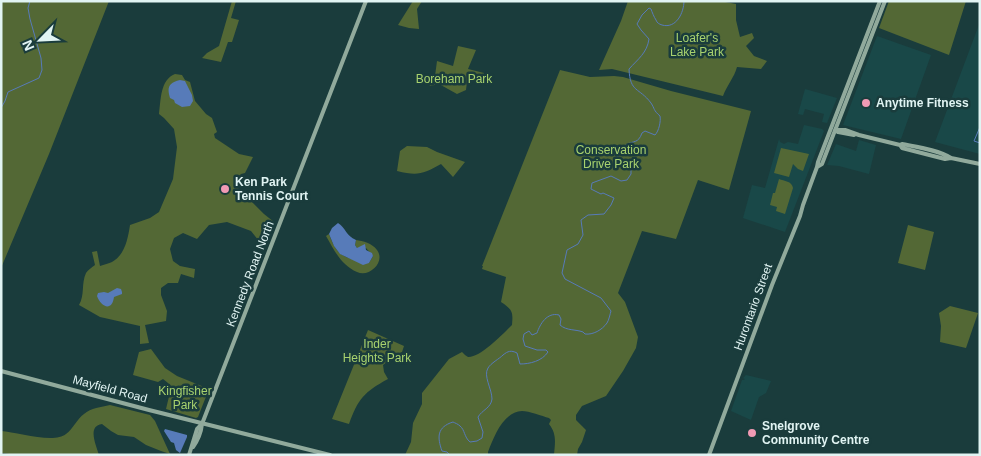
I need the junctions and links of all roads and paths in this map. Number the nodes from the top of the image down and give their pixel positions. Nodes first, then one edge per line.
1 (366, 1) edge
2 (880, 1) edge
3 (885, 1) edge
4 (842, 112) junction
5 (833, 129) junction
6 (845, 130) junction
7 (859, 136) junction
8 (980, 164) edge
9 (1, 371) edge
10 (202, 424) junction
11 (190, 453) edge
12 (330, 455) edge
13 (709, 455) edge

1 - 10 main road, Kennedy Road North
2 - 5 main road, Hurontario Street
3 - 4 main road, Hurontario Street
4 - 5 main road, Hurontario Street
4 - 6 main road
5 - 6 main road
5 - 7 main road
5 - 13 main road, Hurontario Street
6 - 7 main road
7 - 8 main road
9 - 10 main road, Mayfield Road
10 - 11 main road, Kennedy Road North
10 - 12 main road, Mayfield Road

